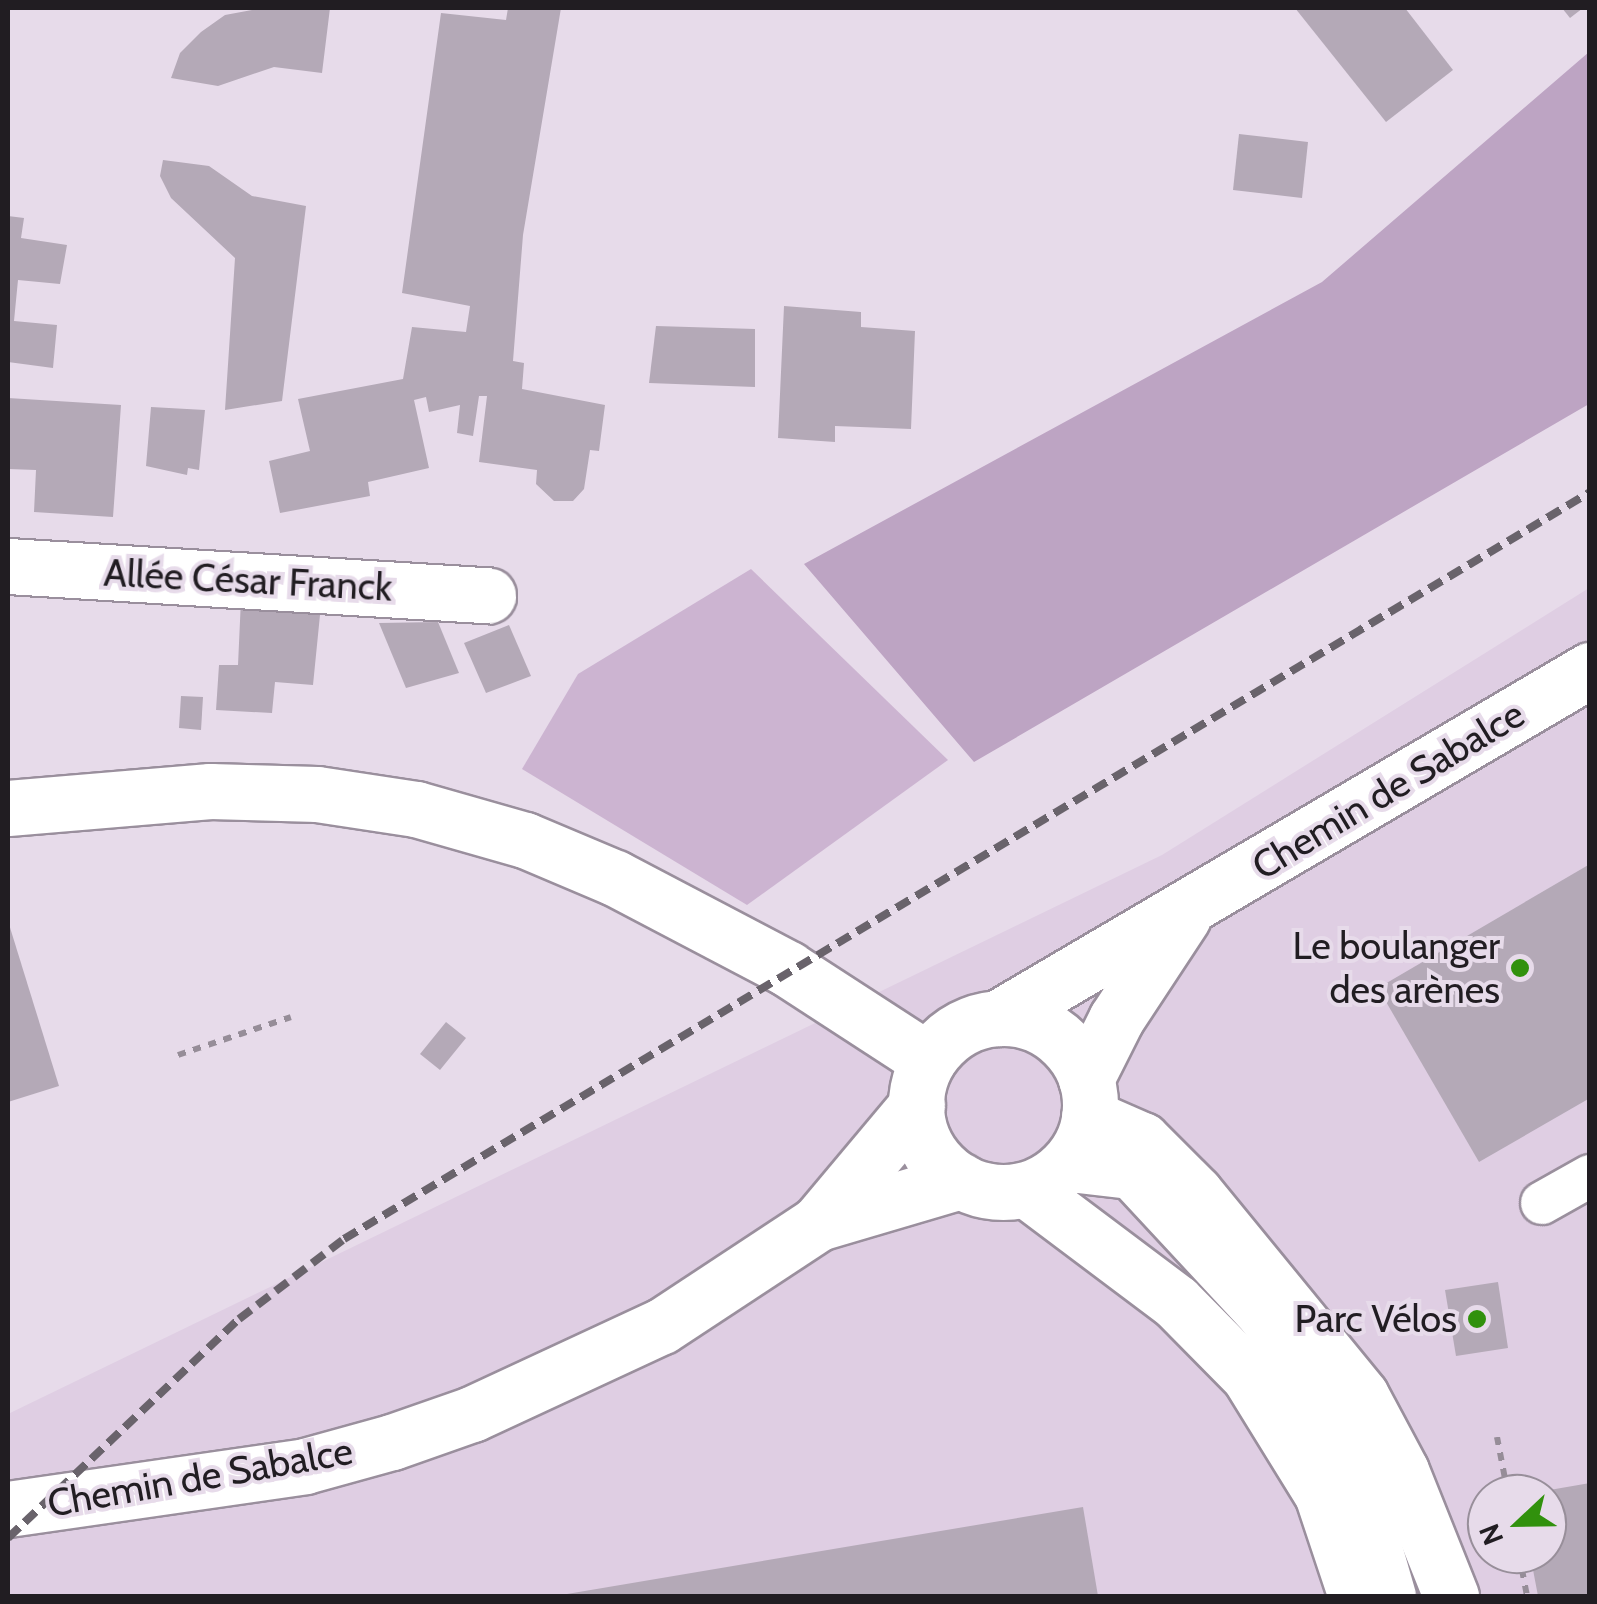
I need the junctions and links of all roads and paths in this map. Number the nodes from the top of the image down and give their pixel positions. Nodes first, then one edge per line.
1 (8, 566) edge
2 (488, 594) dead end
3 (1590, 670) edge
4 (8, 808) edge
5 (1187, 910) junction
6 (291, 1017) dead end
7 (998, 1018) junction
8 (178, 1056) dead end
9 (922, 1082) junction
10 (1088, 1098) junction
11 (1590, 1176) edge
12 (1044, 1180) junction
13 (961, 1181) junction
14 (1542, 1203) dead end
15 (818, 1223) junction
16 (1497, 1438) dead end
17 (1504, 1474) edge
18 (8, 1508) edge
19 (1356, 1596) edge
20 (1396, 1596) edge
21 (1451, 1596) edge

1 - 2 street, Allée César Franck
3 - 5 street, Chemin de Sabalce
4 - 9 street
5 - 7 street, Chemin de Sabalce
5 - 10 street, Chemin de Sabalce
6 - 8 path
7 - 9 street
7 - 10 street
9 - 13 street
9 - 15 street, Chemin de Sabalce
10 - 12 street
10 - 21 street
11 - 14 lane
12 - 13 street
12 - 19 street
12 - 20 lane
13 - 15 street, Chemin de Sabalce
15 - 18 street, Chemin de Sabalce
16 - 17 path

